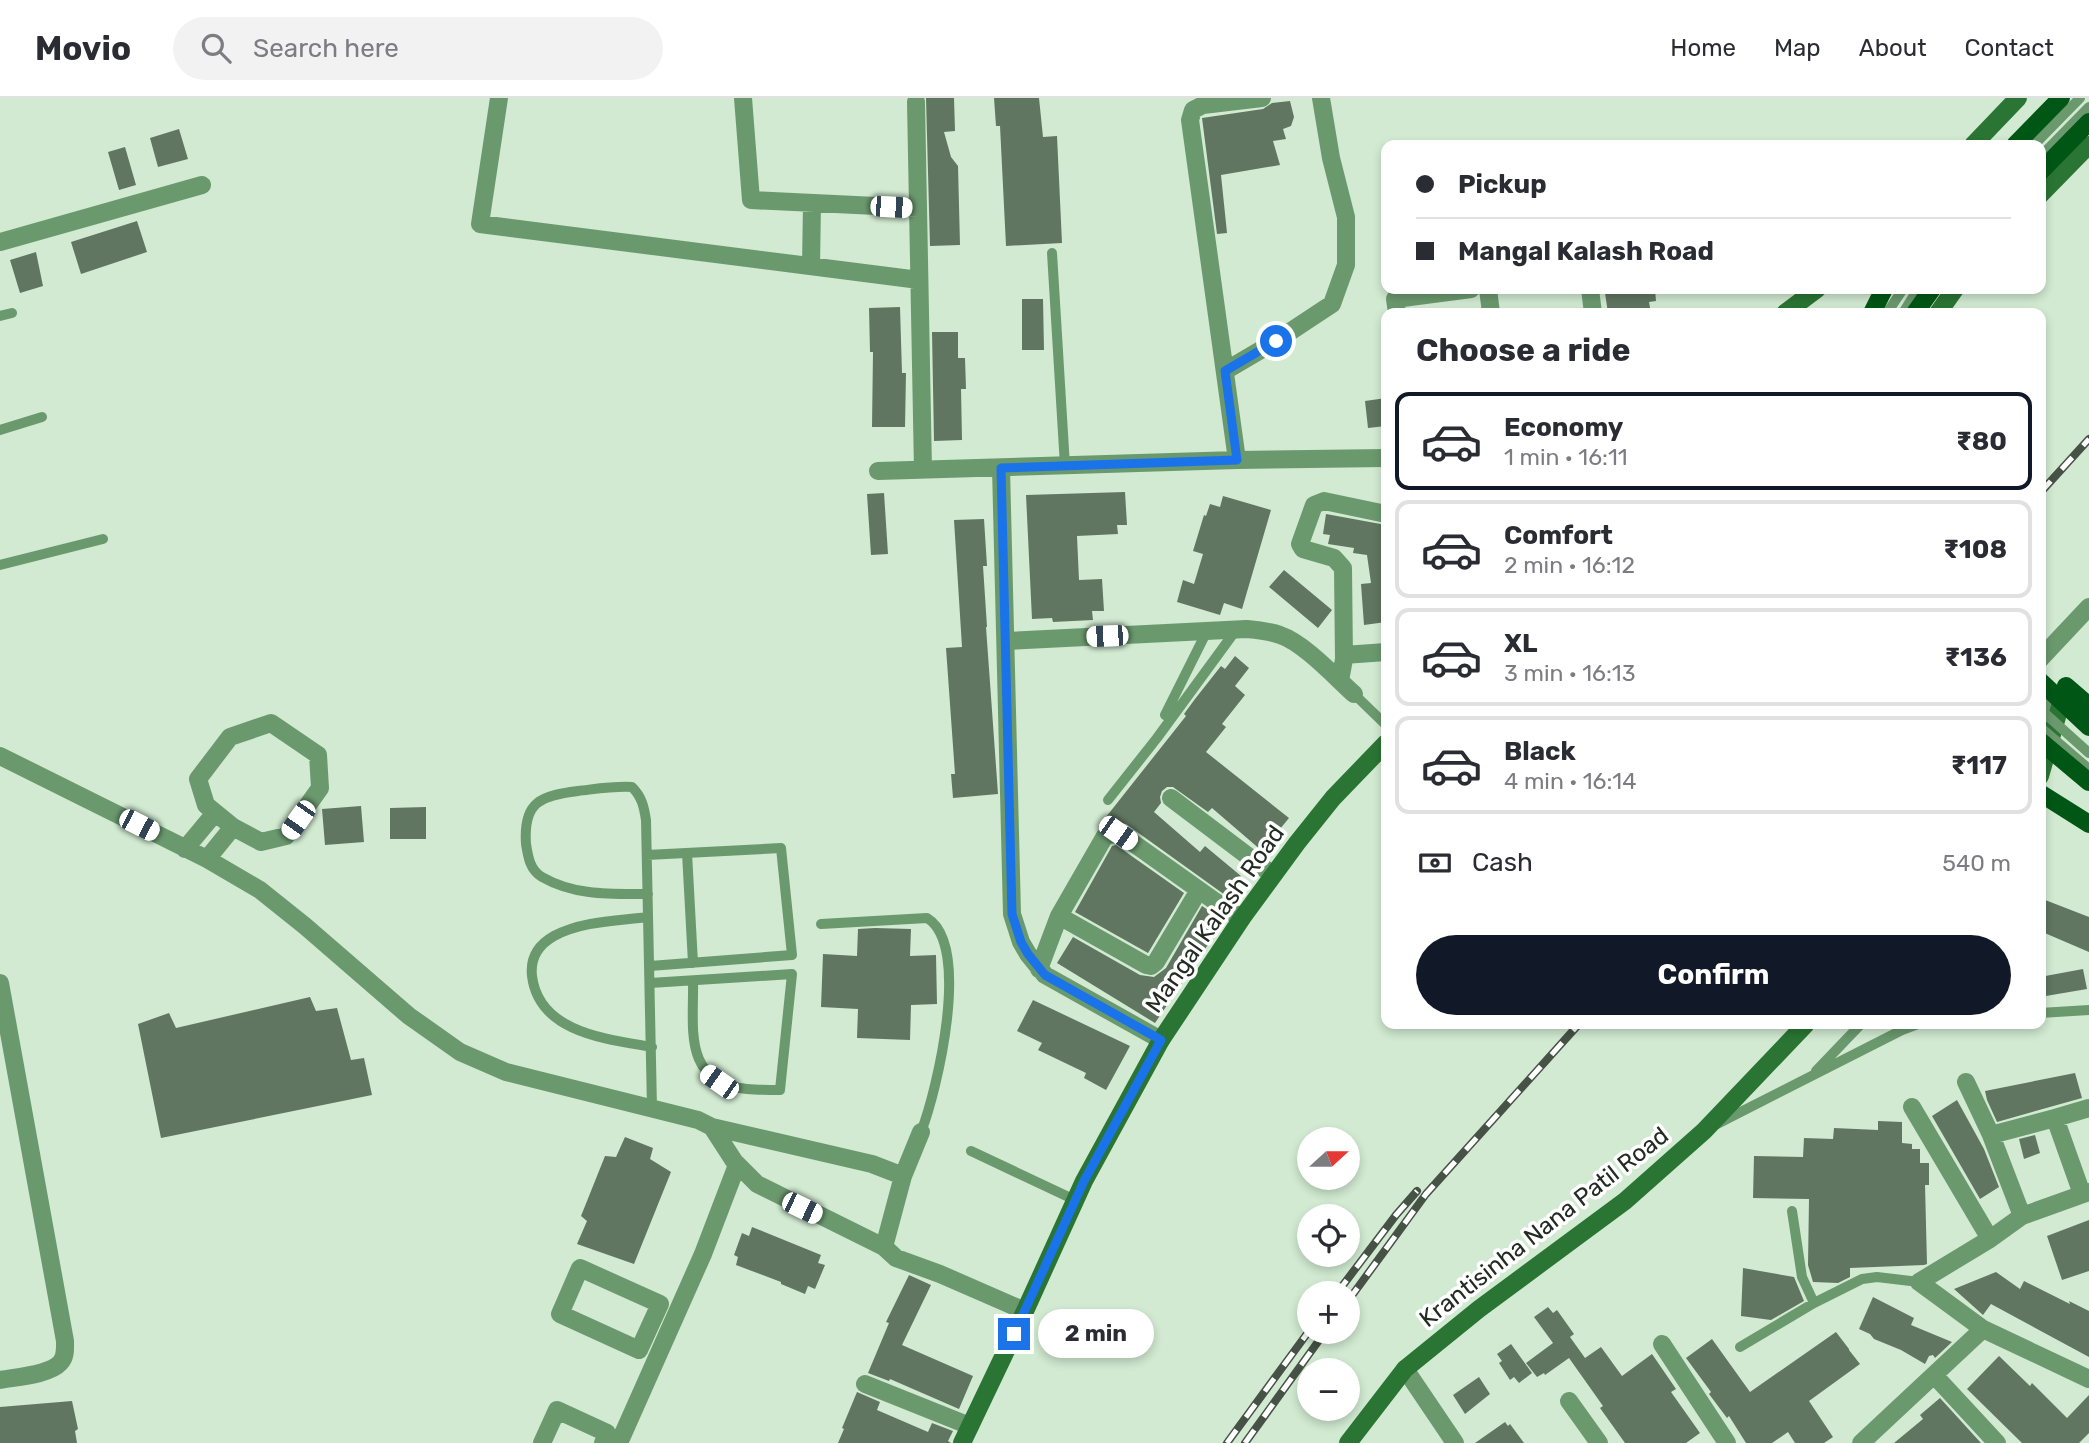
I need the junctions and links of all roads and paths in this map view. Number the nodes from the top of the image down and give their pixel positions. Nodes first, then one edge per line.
1 (499, 98) edge
2 (743, 98) edge
3 (1262, 98) edge
4 (1321, 98) edge
5 (2018, 98) edge
6 (2061, 98) edge
7 (2080, 98) edge
8 (916, 102) dead end
9 (2089, 107) edge
10 (2089, 122) edge
11 (1978, 140) edge
12 (2020, 140) edge
13 (2039, 140) edge
14 (2089, 145) edge
15 (2046, 151) edge
16 (2046, 166) edge
17 (202, 185) dead end
18 (2046, 189) edge
19 (812, 203) junction
20 (918, 208) junction
21 (0, 242) edge
22 (1052, 253) dead end
23 (811, 266) junction
24 (919, 280) junction
25 (1433, 294) edge
26 (1810, 294) edge
27 (1396, 308) edge
28 (1792, 308) edge
29 (12, 313) dead end
30 (0, 316) edge
31 (1225, 371) junction
32 (43, 417) dead end
33 (0, 430) edge
34 (1381, 458) edge
35 (1237, 460) junction
36 (1065, 466) junction
37 (1001, 468) junction
38 (923, 470) junction
39 (878, 471) dead end
40 (1381, 513) edge
41 (103, 539) dead end
42 (0, 565) edge
43 (2089, 607) edge
44 (1236, 630) junction
45 (1207, 631) junction
46 (1006, 641) junction
47 (1381, 652) edge
48 (2046, 653) edge
49 (1344, 655) junction
50 (1340, 681) junction
51 (2066, 686) joint
52 (2046, 687) edge
53 (1354, 694) joint
54 (2089, 706) edge
55 (2049, 710) edge
56 (1165, 715) dead end
57 (1381, 720) edge
58 (2089, 727) edge
59 (2046, 732) edge
60 (2046, 732) edge
61 (2046, 746) edge
62 (1381, 748) edge
63 (2089, 752) edge
64 (0, 756) edge
65 (2089, 769) edge
66 (2089, 782) edge
67 (2046, 797) edge
68 (1171, 798) dead end
69 (1108, 800) dead end
70 (215, 813) junction
71 (2089, 824) edge
72 (233, 827) junction
73 (185, 849) junction
74 (687, 853) junction
75 (647, 855) junction
76 (206, 859) junction
77 (1273, 875) junction
78 (1199, 890) junction
79 (648, 894) junction
80 (1059, 916) junction
81 (648, 917) junction
82 (1242, 918) junction
83 (821, 924) dead end
84 (693, 962) junction
85 (650, 966) junction
86 (1039, 969) junction
87 (694, 981) junction
88 (0, 983) edge
89 (650, 983) junction
90 (2089, 1010) edge
91 (2046, 1013) edge
92 (1801, 1029) edge
93 (1856, 1029) edge
94 (1905, 1029) edge
95 (1161, 1040) junction
96 (652, 1047) junction
97 (1811, 1076) junction
98 (1966, 1082) dead end
99 (1912, 1107) dead end
100 (652, 1108) junction
101 (2089, 1108) edge
102 (2054, 1118) junction
103 (712, 1127) junction
104 (1704, 1131) junction
105 (921, 1132) joint
106 (1991, 1135) junction
107 (971, 1151) dead end
108 (737, 1165) junction
109 (903, 1176) junction
110 (2085, 1193) edge
111 (1075, 1200) junction
112 (1792, 1211) dead end
113 (2022, 1216) junction
114 (1990, 1239) junction
115 (884, 1247) junction
116 (1919, 1282) junction
117 (1814, 1303) junction
118 (658, 1308) junction
119 (1025, 1311) junction
120 (676, 1315) junction
121 (1983, 1329) junction
122 (1662, 1344) dead end
123 (1740, 1347) dead end
124 (1405, 1369) junction
125 (1934, 1375) junction
126 (2089, 1378) edge
127 (0, 1380) edge
128 (865, 1384) dead end
129 (1569, 1401) dead end
130 (970, 1426) junction
131 (611, 1442) edge
132 (542, 1443) edge
133 (962, 1443) edge
134 (1348, 1443) edge
135 (1455, 1443) edge
136 (1599, 1443) edge
137 (1727, 1443) edge
138 (1861, 1443) edge
139 (1997, 1443) edge

1 - 23 street
2 - 19 street
3 - 31 street
4 - 31 street
5 - 11 street
6 - 12 main road
7 - 13 lane
8 - 20 street
9 - 15 lane
10 - 16 main road
14 - 18 street
17 - 21 street
19 - 20 street
19 - 23 street
20 - 24 street
22 - 36 lane
23 - 24 street
24 - 38 street
25 - 27 street
26 - 28 street
29 - 30 lane
31 - 35 street
32 - 33 lane
34 - 35 street
35 - 36 street
36 - 37 street
37 - 38 street
37 - 46 street
38 - 39 street
40 - 49 street
41 - 42 lane
43 - 48 street
44 - 45 street
44 - 50 street
44 - 69 lane
45 - 46 street
45 - 56 lane
46 - 86 street
47 - 49 street
49 - 50 street
50 - 53 street
51 - 54 main road
51 - 55 street
52 - 58 main road, bridge
53 - 57 lane
55 - 59 street
55 - 63 lane, bridge
60 - 65 lane, bridge
61 - 66 main road, bridge
62 - 77 street, Mangal Kalash Road
64 - 73 street
67 - 71 main road
68 - 77 street
70 - 72 street
70 - 72 street
70 - 73 street
72 - 76 street
73 - 76 street
74 - 75 lane
74 - 84 lane
74 - 84 lane
75 - 79 lane
75 - 79 lane
76 - 100 street
77 - 82 street, Mangal Kalash Road
78 - 80 street
78 - 80 street
78 - 82 street
79 - 81 lane
80 - 86 street
81 - 85 lane
81 - 96 lane
82 - 95 street, Mangal Kalash Road
83 - 105 lane
84 - 85 lane
85 - 89 lane
86 - 95 street
87 - 87 lane
87 - 89 lane
88 - 127 street
89 - 96 lane
90 - 91 lane
92 - 104 street, Krantisinha Nana Patil Road
93 - 97 lane
94 - 97 lane
95 - 111 street, Mangal Kalash Road
96 - 100 lane
97 - 104 lane
98 - 106 street
99 - 114 street
100 - 103 street
101 - 102 street
102 - 106 street
102 - 110 street
103 - 108 street
103 - 109 street
104 - 124 street, Krantisinha Nana Patil Road
105 - 109 street
106 - 113 street
107 - 111 lane
108 - 115 street
108 - 120 street
109 - 115 street
110 - 113 street
111 - 119 street, Mangal Kalash Road
112 - 117 lane
113 - 114 street
114 - 116 street
115 - 119 street
116 - 117 lane
116 - 121 street
117 - 123 lane
118 - 118 street
118 - 120 street
119 - 130 street, Mangal Kalash Road
120 - 131 street
121 - 125 street
121 - 126 street
122 - 137 street
124 - 134 street, Krantisinha Nana Patil Road
124 - 135 street
125 - 138 street
125 - 139 street
128 - 130 street
129 - 136 street
130 - 133 street, Mangal Kalash Road
131 - 132 street

